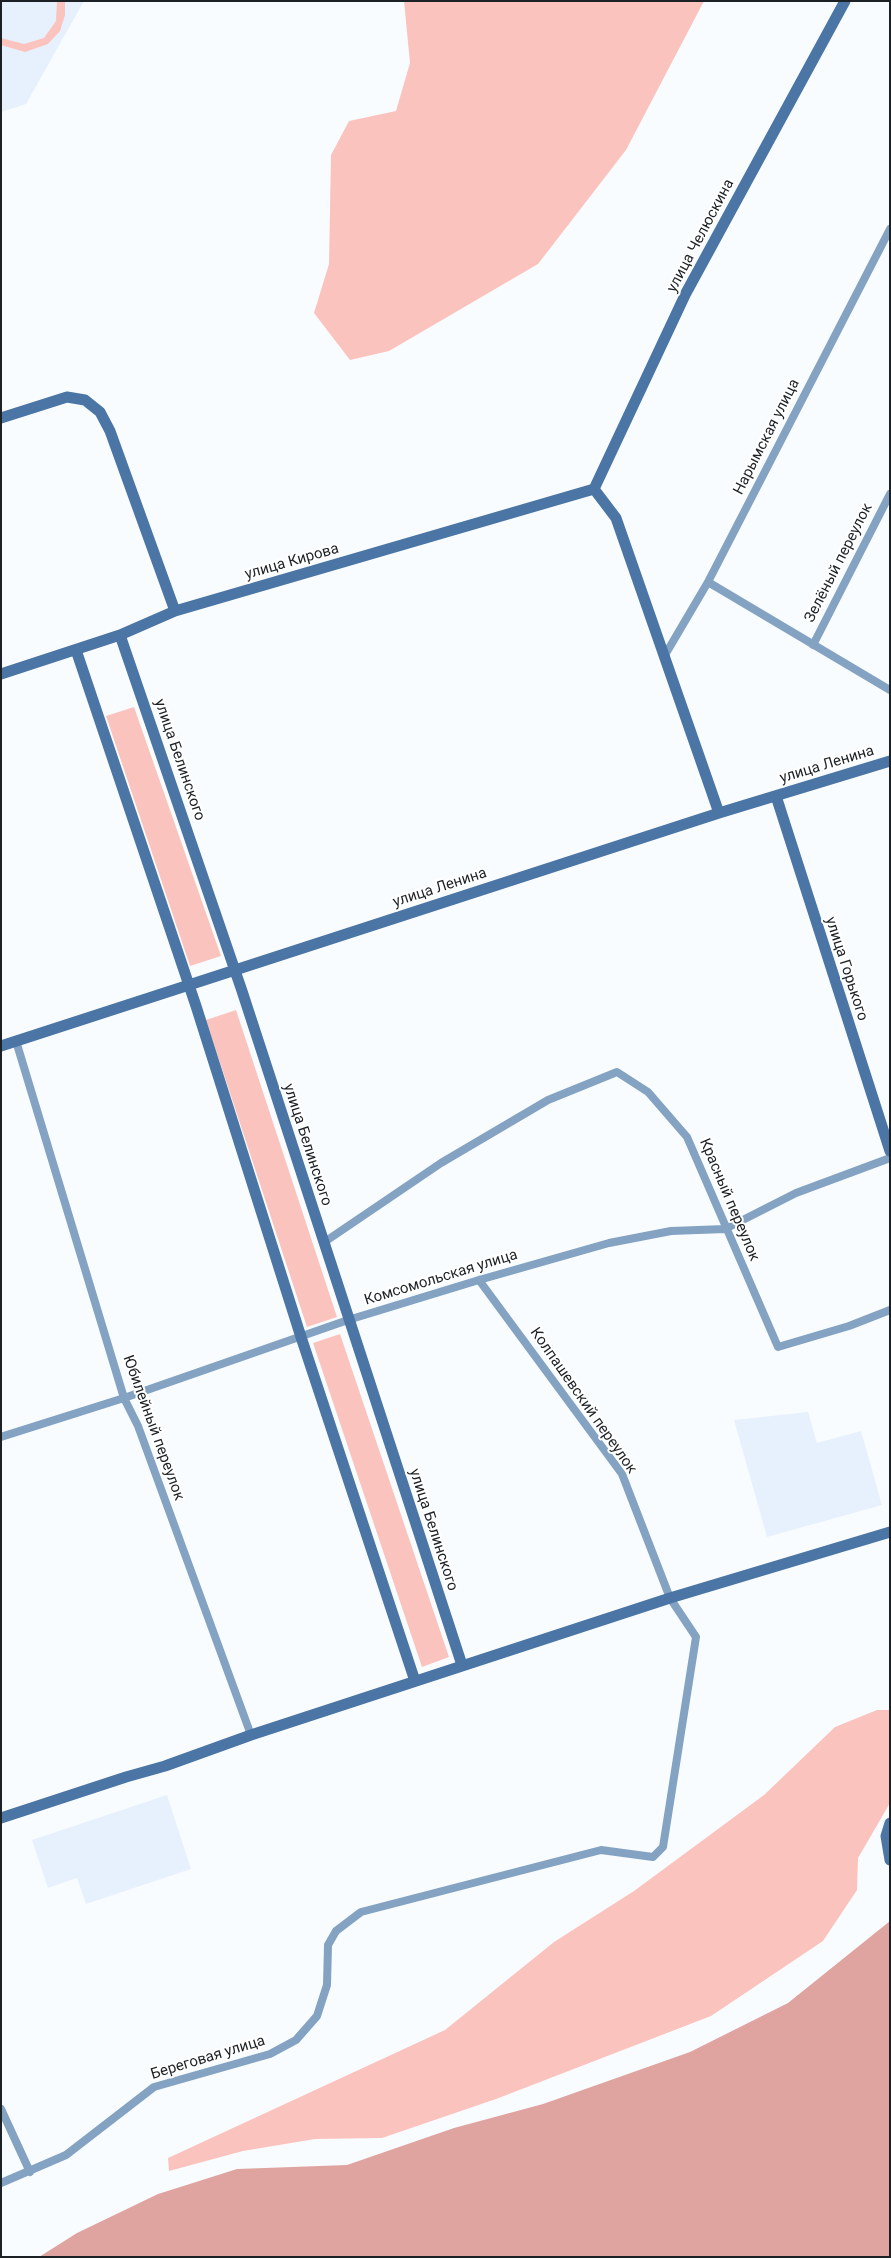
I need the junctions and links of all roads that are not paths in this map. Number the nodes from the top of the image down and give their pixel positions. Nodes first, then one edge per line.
1 (845, 1) edge
2 (890, 229) edge
3 (1, 418) edge
4 (594, 489) junction
5 (890, 494) edge
6 (708, 582) junction
7 (175, 611) junction
8 (120, 635) junction
9 (813, 645) junction
10 (76, 650) junction
11 (665, 655) junction
12 (1, 674) edge
13 (890, 690) edge
14 (890, 761) edge
15 (776, 796) junction
16 (719, 813) junction
17 (235, 970) junction
18 (189, 985) junction
19 (16, 1041) junction
20 (1, 1046) edge
21 (890, 1151) edge
22 (890, 1158) edge
23 (725, 1229) junction
24 (323, 1243) junction
25 (479, 1280) junction
26 (890, 1310) edge
27 (348, 1320) junction
28 (301, 1337) junction
29 (124, 1398) junction
30 (1, 1437) edge
31 (890, 1532) edge
32 (670, 1598) junction
33 (462, 1666) junction
34 (415, 1681) junction
35 (251, 1735) junction
36 (1, 1818) edge
37 (890, 1824) edge
38 (653, 1857) joint
39 (890, 1860) edge
40 (1, 2110) edge
41 (30, 2172) junction
42 (1, 2183) edge

1 - 4 street, улица Челюскина
2 - 6 street, Нарымская улица
3 - 7 street
4 - 7 street, улица Кирова
4 - 11 street
5 - 9 street, Зелёный переулок
6 - 9 street
6 - 11 street, Нарымская улица
7 - 8 street, улица Кирова
8 - 10 street, улица Кирова
8 - 17 street, улица Белинского
9 - 13 street
10 - 12 street, улица Кирова
10 - 18 street
11 - 16 street
14 - 15 street, улица Ленина
15 - 16 street, улица Ленина
15 - 21 street, улица Горького
16 - 17 street, улица Ленина
17 - 18 street, улица Ленина
17 - 24 street, улица Белинского
18 - 19 street, улица Ленина
18 - 28 street
19 - 20 street, улица Ленина
19 - 29 street, Юбилейный переулок
22 - 23 street, Комсомольская улица
23 - 24 street, Красный переулок
23 - 25 street, Комсомольская улица
23 - 26 street, Красный переулок
24 - 27 street, улица Белинского
25 - 27 street, Комсомольская улица
25 - 32 street, Колпашевский переулок
27 - 28 street, Комсомольская улица
27 - 33 street, улица Белинского
28 - 29 street, Комсомольская улица
28 - 34 street
29 - 30 street, Комсомольская улица
29 - 35 street, Юбилейный переулок
31 - 32 street
32 - 33 street
32 - 38 street, Колпашевский переулок
33 - 34 street
34 - 35 street
35 - 36 street
37 - 39 street
38 - 41 street, Береговая улица
40 - 41 street
41 - 42 street, Береговая улица

